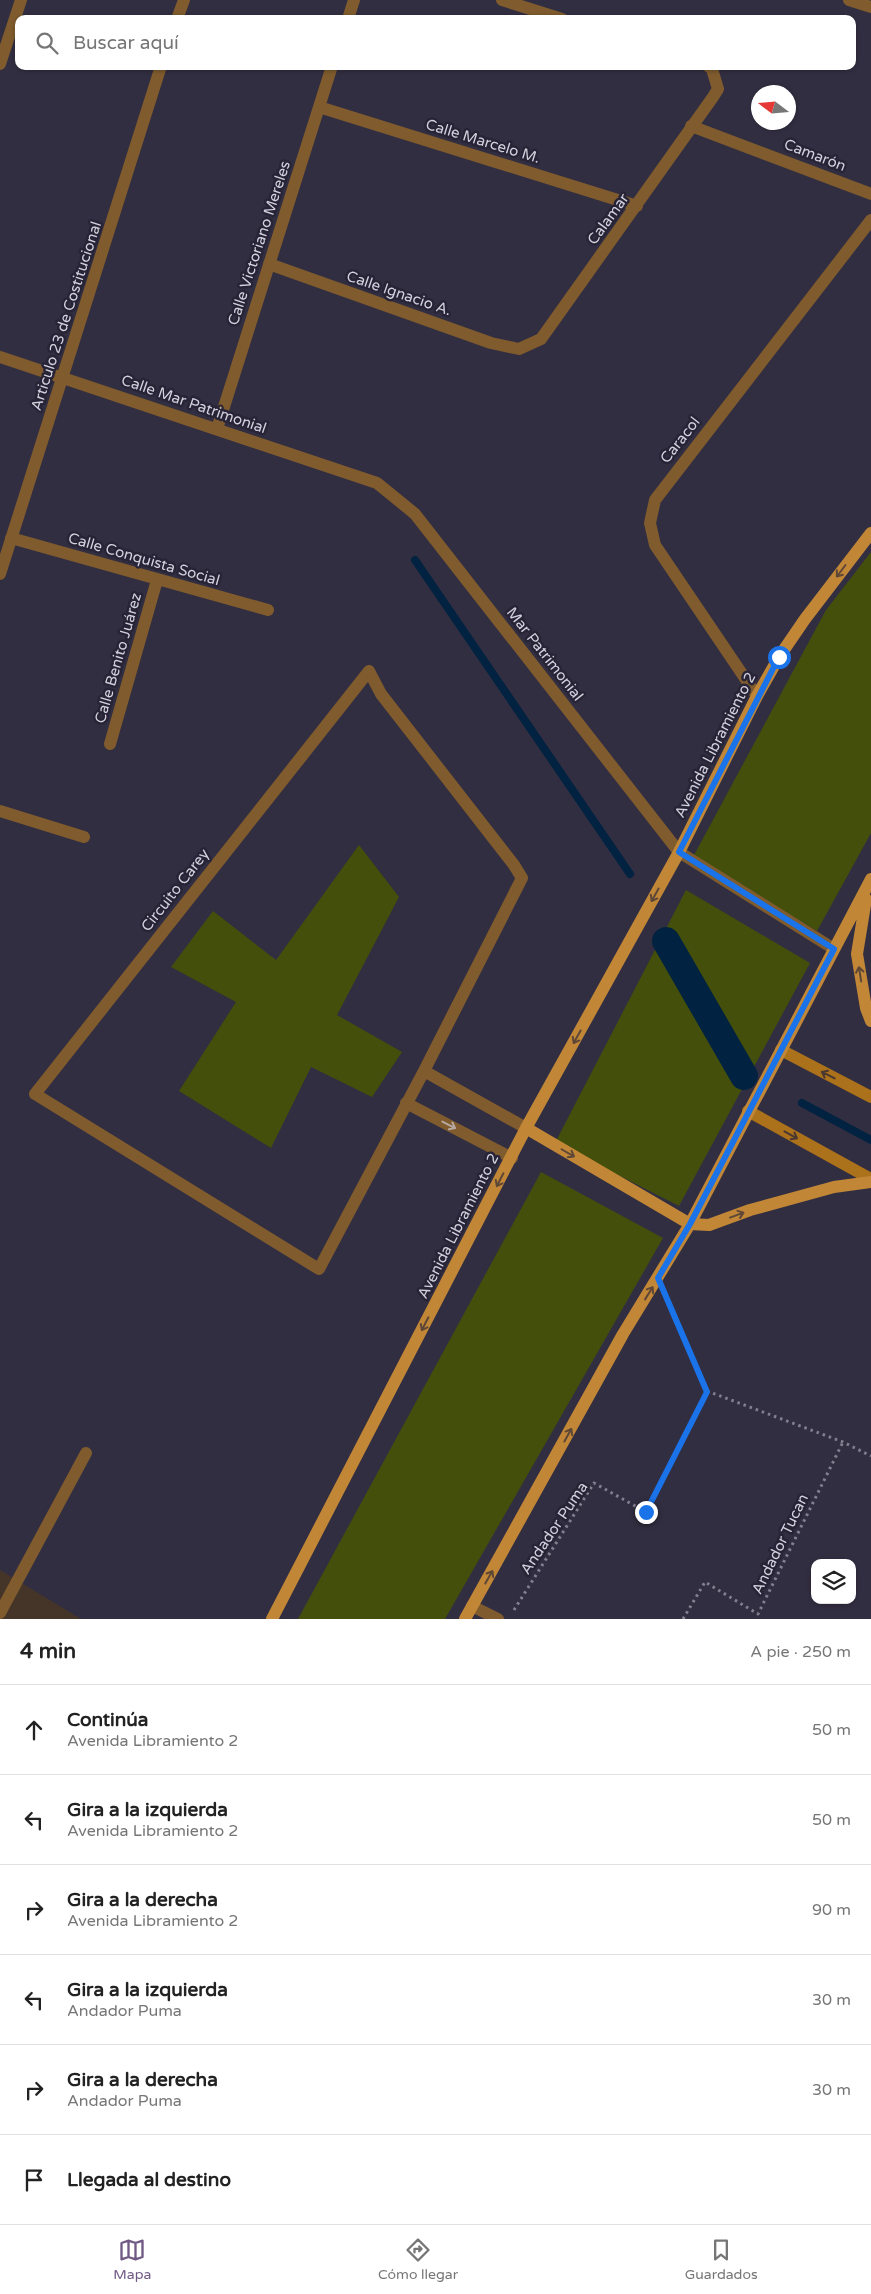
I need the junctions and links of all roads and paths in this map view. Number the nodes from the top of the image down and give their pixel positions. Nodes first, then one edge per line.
1 (21, 0) edge
2 (184, 0) edge
3 (354, 0) edge
4 (502, 0) edge
5 (849, 0) edge
6 (871, 7) edge
7 (16, 15) edge
8 (178, 15) edge
9 (349, 15) edge
10 (549, 15) edge
11 (15, 18) edge
12 (0, 64) edge
13 (160, 70) edge
14 (331, 70) edge
15 (712, 70) edge
16 (319, 106) junction
17 (691, 126) junction
18 (871, 194) edge
19 (637, 206) junction
20 (871, 220) edge
21 (269, 264) junction
22 (518, 349) joint
23 (0, 357) edge
24 (64, 376) junction
25 (217, 429) junction
26 (377, 483) joint
27 (871, 533) edge
28 (11, 538) junction
29 (0, 574) edge
30 (157, 580) junction
31 (268, 610) dead end
32 (757, 696) junction
33 (110, 744) dead end
34 (0, 811) edge
35 (84, 837) dead end
36 (679, 852) junction
37 (869, 884) edge
38 (834, 949) junction
39 (871, 1021) edge
40 (781, 1050) junction
41 (424, 1070) junction
42 (871, 1097) edge
43 (406, 1103) junction
44 (748, 1111) junction
45 (526, 1128) junction
46 (512, 1158) junction
47 (871, 1180) edge
48 (690, 1224) junction
49 (658, 1278) junction
50 (707, 1392) junction
51 (843, 1442) junction
52 (86, 1453) dead end
53 (871, 1456) edge
54 (472, 1606) junction
55 (513, 1611) dead end
56 (0, 1613) edge
57 (272, 1619) edge
58 (465, 1619) edge
59 (498, 1619) edge
60 (683, 1619) edge

1 - 7 street
2 - 8 street
3 - 9 street
4 - 10 street
5 - 6 street
11 - 12 street
13 - 24 street, Articulo 23 de Costitucional
14 - 16 street, Calle Victoriano Mereles
15 - 17 street, Calamar
16 - 19 street, Calle Marcelo M.
16 - 21 street, Calle Victoriano Mereles
17 - 18 street, Camarón
17 - 19 street, Calamar
19 - 22 street, Calamar
20 - 32 street, Caracol
21 - 22 street, Calle Ignacio A.
21 - 25 street, Calle Victoriano Mereles
23 - 24 street, Calle Mar Patrimonial
24 - 25 street, Calle Mar Patrimonial
24 - 28 street, Articulo 23 de Costitucional
25 - 26 street, Calle Mar Patrimonial
26 - 36 street, Mar Patrimonial
27 -> 32 main road, Avenida Libramiento 2
28 - 29 street, Articulo 23 de Costitucional
28 - 30 street, Calle Conquista Social
30 - 31 street, Calle Conquista Social
30 - 33 street, Calle Benito Juárez
32 - 36 main road, Avenida Libramiento 2
34 - 35 street
36 - 38 street
36 -> 45 main road, Avenida Libramiento 2
37 - 38 main road
39 -> 37 main road
38 - 40 main road
42 -> 40 street
40 - 44 main road
41 - 43 street
41 - 43 street, Circuito Carey
41 - 45 street
43 -> 46 street
44 -> 47 street
44 - 48 main road
45 - 46 main road, Avenida Libramiento 2
45 -> 48 main road
46 -> 57 main road, Avenida Libramiento 2
48 -> 47 main road
48 - 49 main road
49 - 50 path
54 -> 49 main road
50 - 51 path
50 - 55 path, Andador Puma
51 - 53 path
51 - 60 path, Andador Tucan
52 - 56 street
54 - 58 main road
54 - 59 street

